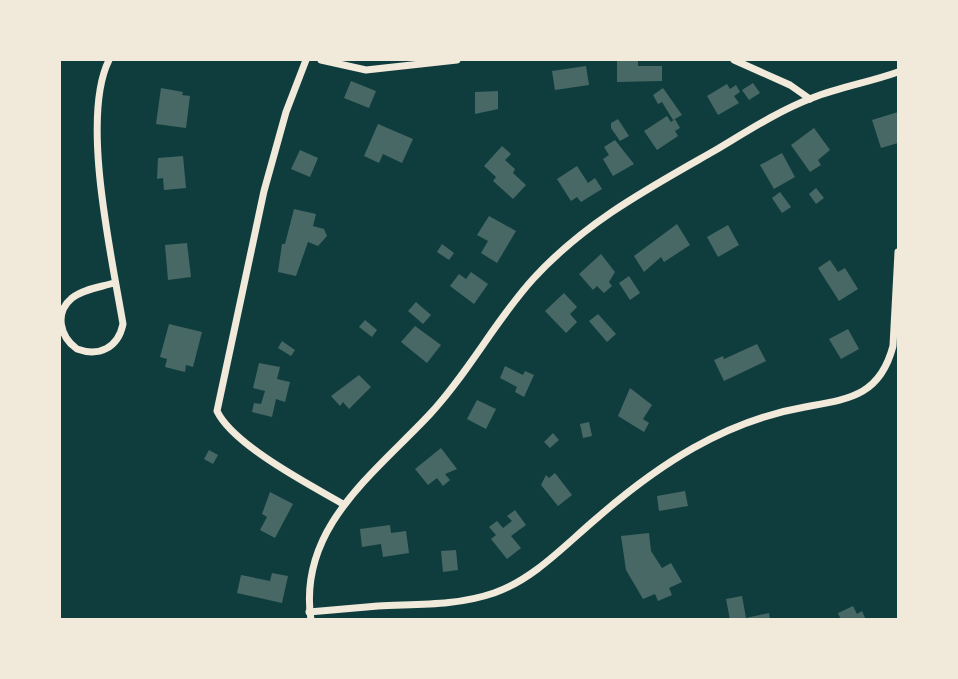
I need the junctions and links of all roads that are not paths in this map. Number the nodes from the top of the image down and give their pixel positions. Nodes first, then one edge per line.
1 (109, 60) edge
2 (306, 60) edge
3 (321, 60) edge
4 (457, 60) edge
5 (734, 60) edge
6 (898, 72) edge
7 (810, 99) junction
8 (898, 253) edge
9 (114, 283) junction
10 (343, 504) junction
11 (310, 616) edge

1 - 9 street
2 - 10 street
3 - 4 street
5 - 7 street
6 - 7 street
7 - 10 street
8 - 11 street
9 - 9 street
10 - 11 street

